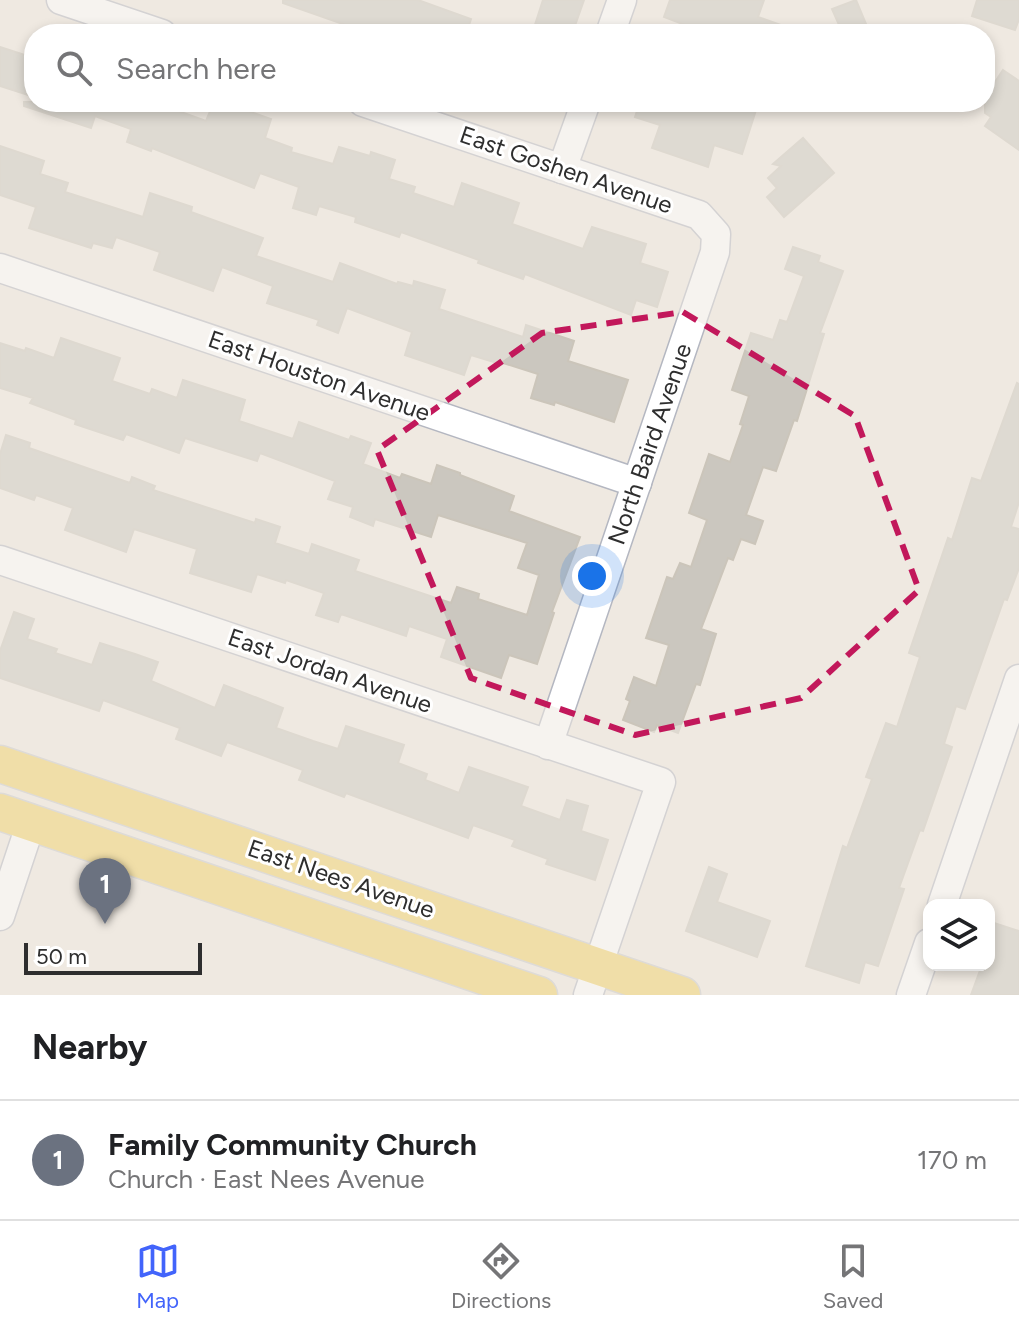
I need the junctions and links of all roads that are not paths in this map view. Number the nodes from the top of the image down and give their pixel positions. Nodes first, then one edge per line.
1 (61, 0) edge
2 (622, 0) edge
3 (132, 24) edge
4 (614, 24) edge
5 (393, 112) edge
6 (582, 112) edge
7 (562, 169) junction
8 (716, 234) joint
9 (0, 268) edge
10 (637, 483) junction
11 (0, 560) edge
12 (1019, 679) edge
13 (548, 745) junction
14 (0, 764) edge
15 (0, 782) edge
16 (84, 792) junction
17 (16, 818) edge
18 (944, 899) edge
19 (0, 916) edge
20 (923, 960) edge
21 (593, 981) edge
22 (539, 995) edge
23 (682, 995) edge
24 (911, 995) edge

1 - 3 street
2 - 4 street
5 - 7 street, East Goshen Avenue
6 - 7 street
7 - 8 street, East Goshen Avenue
8 - 10 street, North Baird Avenue
9 - 10 street, East Houston Avenue
10 - 13 street, North Baird Avenue
11 - 13 street, East Jordan Avenue
12 - 18 street
13 - 21 street, East Jordan Avenue
14 - 16 main road, East Nees Avenue
15 - 16 main road
16 - 21 main road, East Nees Avenue
17 - 19 street
17 - 22 main road, East Nees Avenue
20 - 24 street
21 - 23 main road, East Nees Avenue

